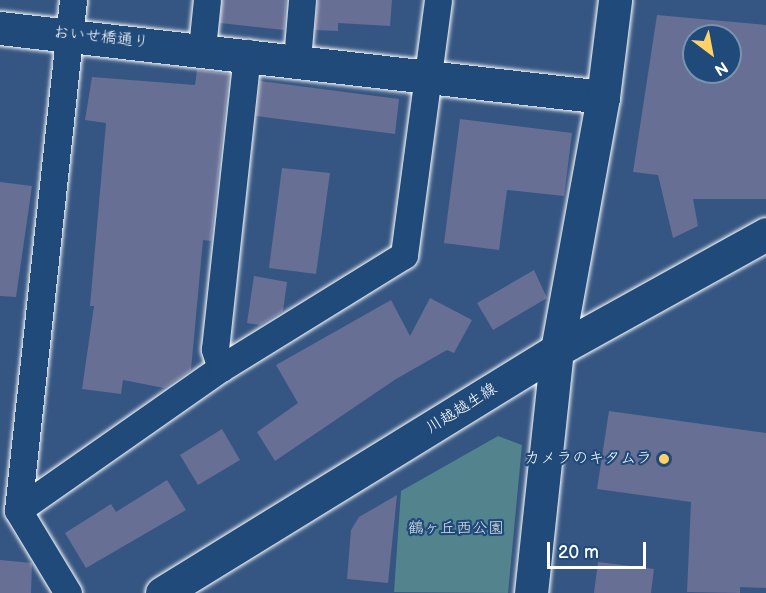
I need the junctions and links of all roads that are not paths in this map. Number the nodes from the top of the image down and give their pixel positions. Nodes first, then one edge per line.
1 (73, 0) edge
2 (207, 0) edge
3 (302, 0) edge
4 (438, 0) edge
5 (615, 0) edge
6 (0, 28) edge
7 (69, 35) junction
8 (202, 48) junction
9 (247, 53) junction
10 (297, 60) junction
11 (430, 77) junction
12 (603, 97) junction
13 (766, 234) edge
14 (557, 350) junction
15 (221, 368) junction
16 (18, 510) junction
17 (68, 593) edge
18 (162, 593) edge
19 (531, 593) edge

1 - 7 street
2 - 8 street
3 - 10 street
4 - 11 street
5 - 12 street
6 - 7 street, おいせ橋通り
7 - 8 street, おいせ橋通り
7 - 16 street
8 - 9 street, おいせ橋通り
9 - 10 street, おいせ橋通り
9 - 15 street
10 - 11 street, おいせ橋通り
11 - 12 street, おいせ橋通り
11 - 15 street
12 - 14 street
13 - 14 street, 川越越生線
14 - 18 street, 川越越生線
14 - 19 street
15 - 16 street
16 - 17 street

